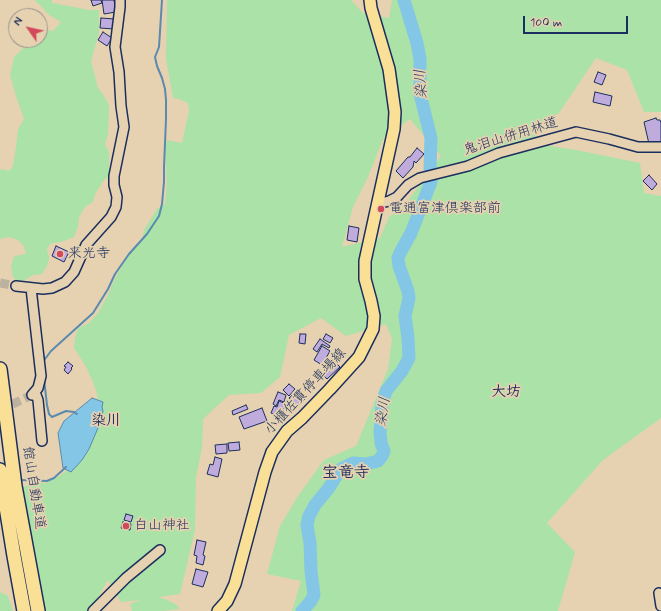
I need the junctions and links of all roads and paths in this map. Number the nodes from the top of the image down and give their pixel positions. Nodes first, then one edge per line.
1 (120, 0) edge
2 (370, 0) edge
3 (661, 146) edge
4 (377, 204) junction
5 (16, 286) tunnel mouth
6 (31, 288) junction
7 (0, 369) edge
8 (42, 440) dead end
9 (0, 470) edge
10 (160, 550) dead end
11 (659, 593) dead end
12 (661, 606) edge
13 (24, 611) edge
14 (38, 611) edge
15 (94, 611) edge
16 (218, 611) edge

1 - 6 street
2 - 4 main road, 小櫃佐貫停車場線
3 - 4 street, 鬼泪山併用林道
4 - 16 main road, 小櫃佐貫停車場線
5 - 6 street
6 - 8 street
7 - 14 highway, 館山自動車道
9 - 13 highway
10 - 15 street
11 - 12 street

